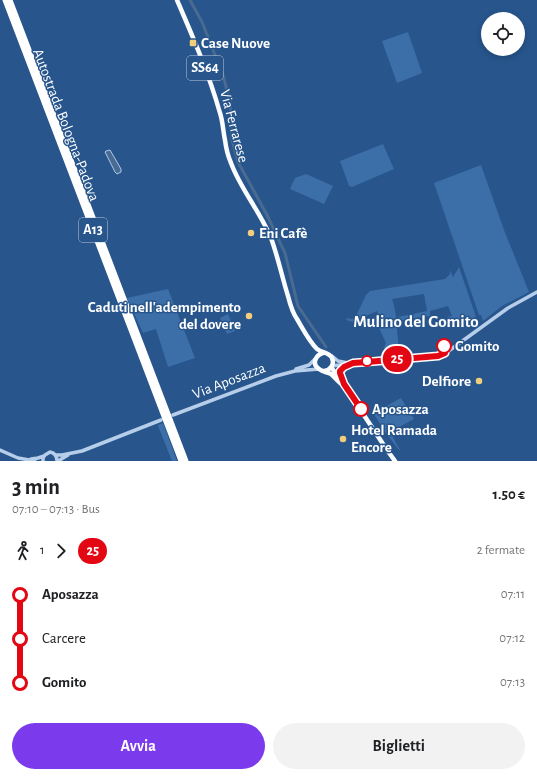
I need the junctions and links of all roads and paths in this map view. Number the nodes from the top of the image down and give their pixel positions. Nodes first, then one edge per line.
1 (5, 0) edge
2 (10, 0) edge
3 (177, 0) edge
4 (537, 292) edge
5 (311, 342) junction
6 (323, 353) junction
7 (331, 356) junction
8 (316, 358) junction
9 (353, 363) junction
10 (332, 366) junction
11 (321, 370) junction
12 (295, 371) junction
13 (344, 384) junction
14 (174, 415) dead end
15 (161, 420) dead end
16 (0, 450) edge
17 (73, 453) junction
18 (56, 455) junction
19 (44, 456) junction
20 (28, 460) junction
21 (34, 461) edge
22 (43, 461) edge
23 (57, 461) edge
24 (181, 461) edge
25 (186, 461) edge
26 (396, 461) edge

1 - 24 highway, Autostrada Bologna-Padova / A13
2 - 25 highway, Autostrada Bologna-Padova / A13
3 - 5 main road, Via Ferrarese / SS64
4 - 9 street
5 - 6 main road
5 - 8 main road
6 - 7 main road
6 - 8 main road
7 - 9 street
7 - 10 main road
8 - 11 main road
8 - 12 street, Via Aposazza
9 - 10 street
9 - 13 street
10 - 11 main road
10 - 13 main road
11 - 12 street, Via Aposazza
11 - 13 main road
12 - 14 street, Via Aposazza
13 - 26 main road
15 - 17 street
16 - 20 street
17 - 18 street
17 - 23 street
18 - 19 street
18 - 23 street
19 - 20 street
19 - 22 street
20 - 21 street

